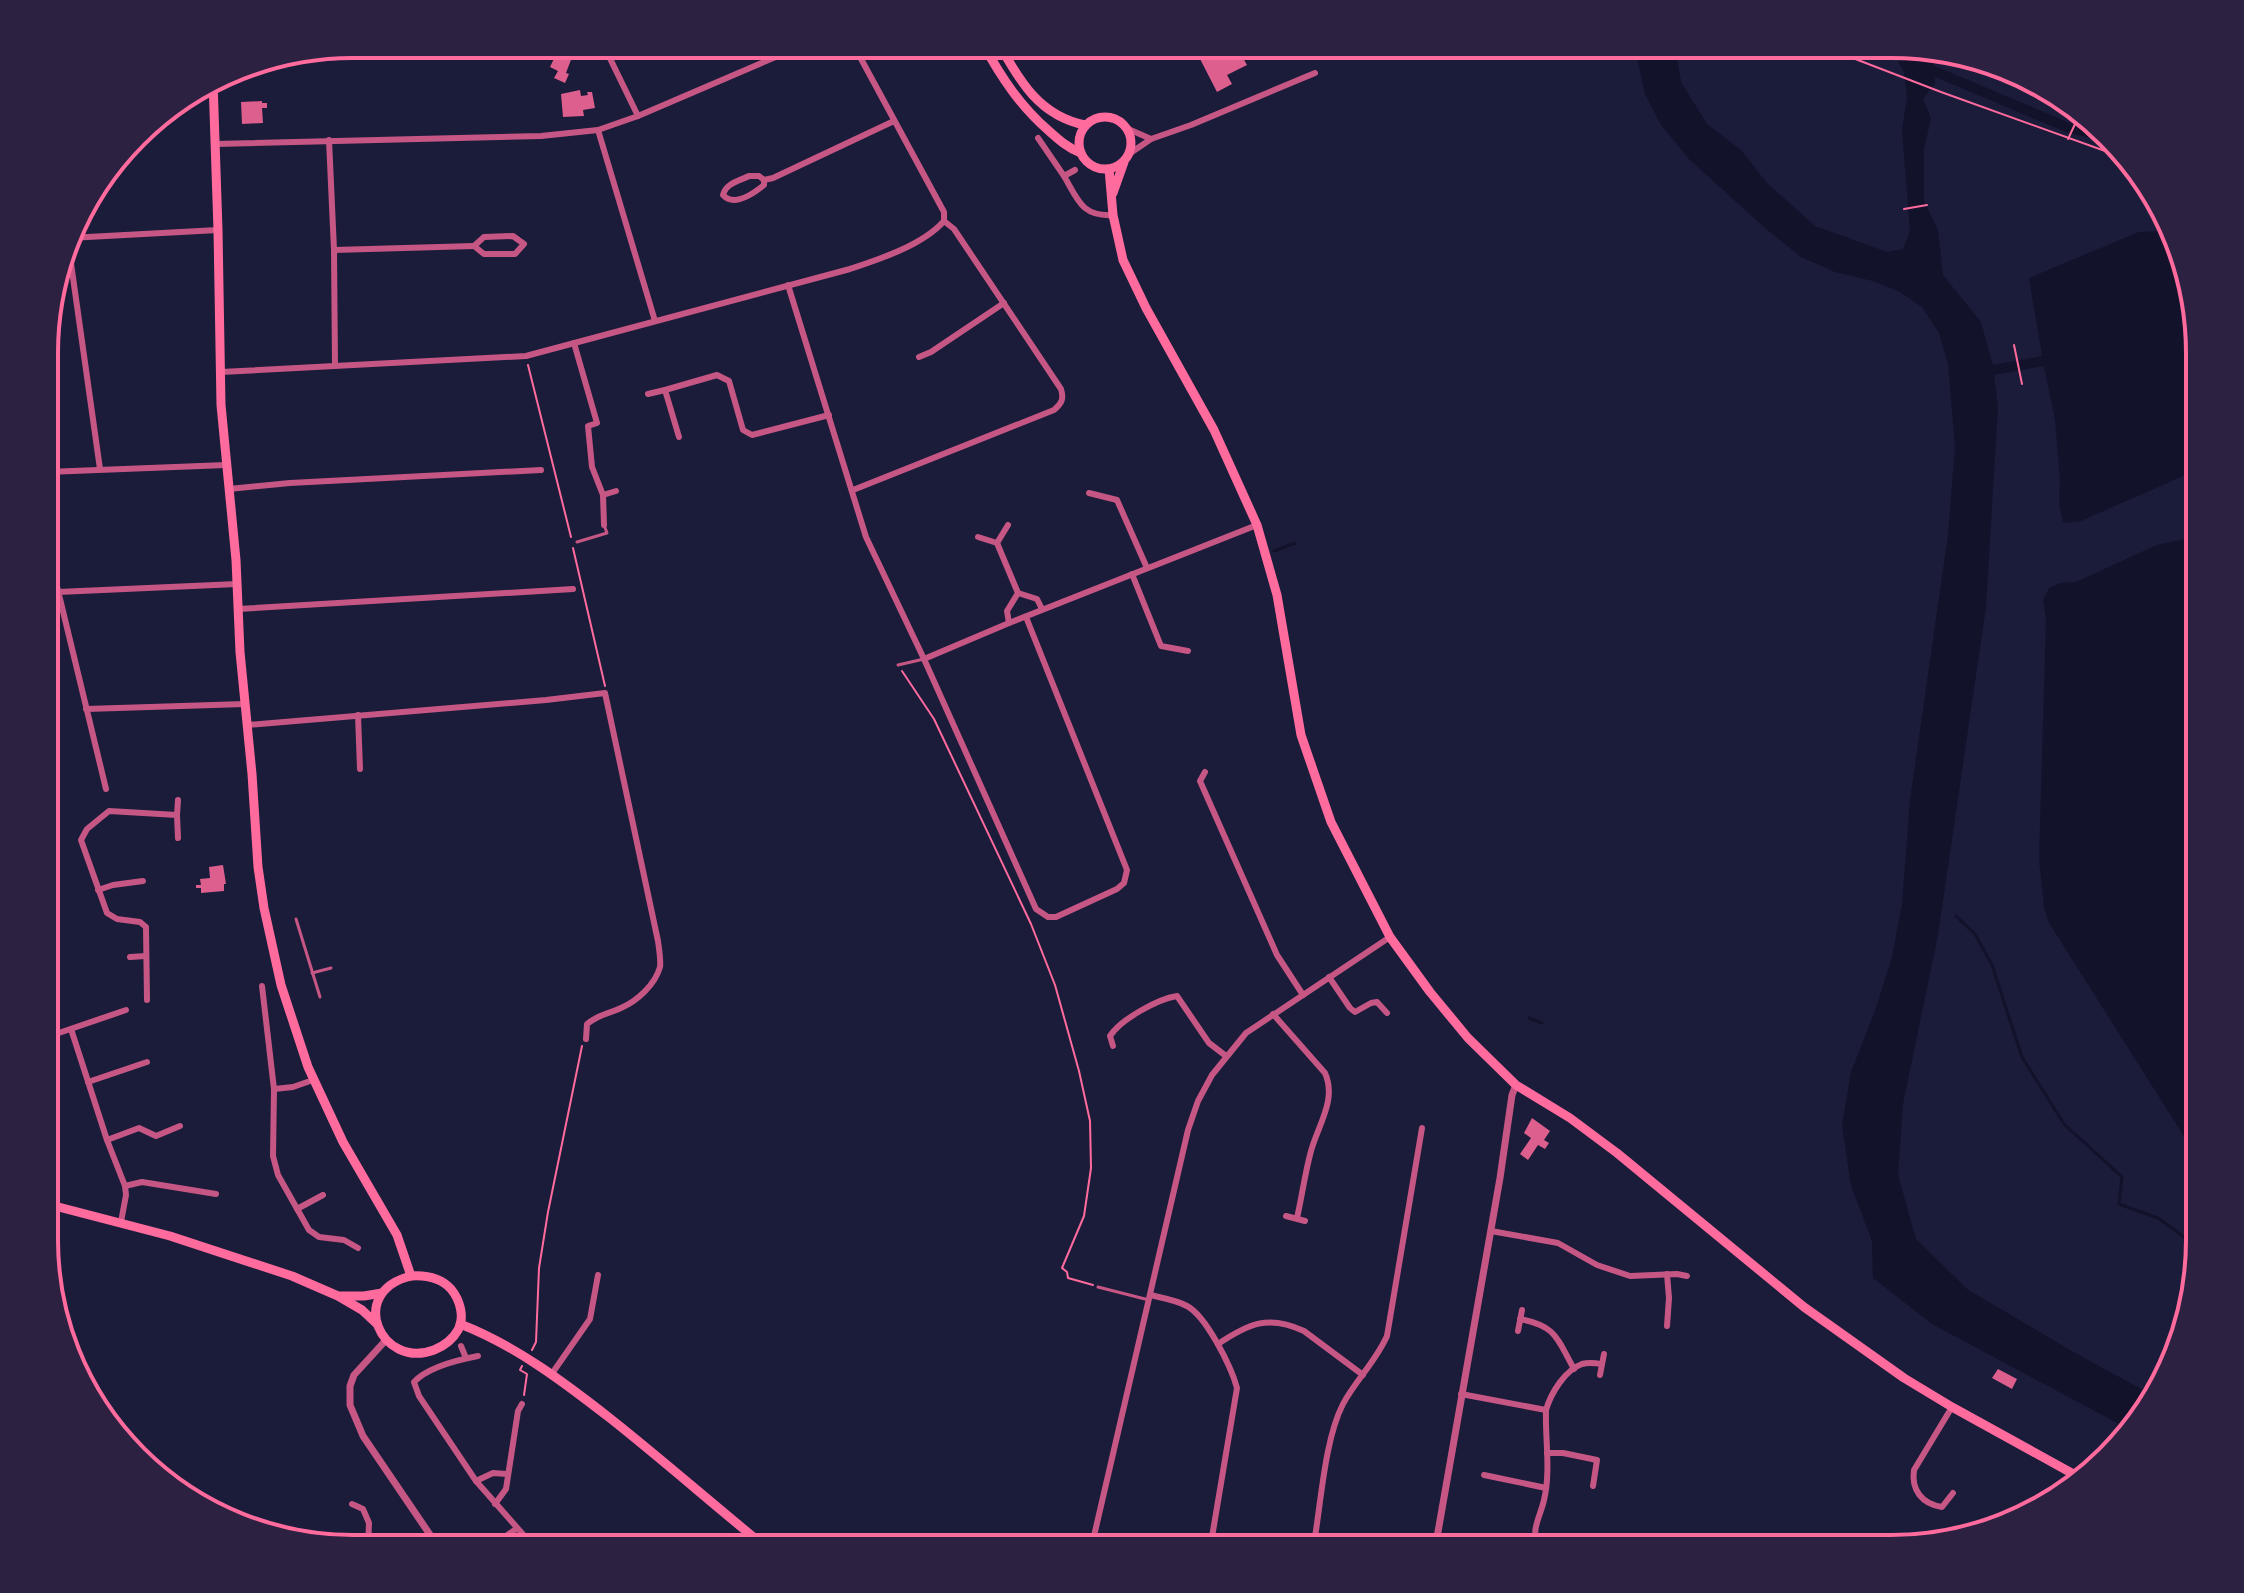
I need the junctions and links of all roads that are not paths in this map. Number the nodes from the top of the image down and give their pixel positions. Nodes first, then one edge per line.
1 (610, 58) edge
2 (773, 58) edge
3 (860, 58) edge
4 (991, 58) edge
5 (1008, 58) edge
6 (1315, 73) dead end
7 (214, 94) edge
8 (638, 116) junction
9 (894, 121) junction
10 (1085, 125) junction
11 (1126, 128) junction
12 (598, 130) junction
13 (1038, 138) dead end
14 (1151, 139) junction
15 (329, 140) junction
16 (216, 144) junction
17 (1081, 153) junction
18 (1127, 157) junction
19 (1109, 169) junction
20 (1075, 170) dead end
21 (1064, 176) junction
22 (764, 180) junction
23 (1111, 197) junction
24 (1113, 215) junction
25 (944, 221) junction
26 (218, 230) junction
27 (80, 239) edge
28 (474, 246) junction
29 (334, 250) junction
30 (72, 264) edge
31 (788, 285) junction
32 (1004, 303) junction
33 (655, 321) junction
34 (574, 343) junction
35 (919, 357) dead end
36 (335, 366) junction
37 (221, 372) junction
38 (665, 390) junction
39 (648, 394) dead end
40 (829, 415) junction
41 (679, 437) dead end
42 (226, 465) junction
43 (100, 469) junction
44 (541, 470) dead end
45 (58, 471) edge
46 (229, 489) junction
47 (853, 490) junction
48 (616, 491) dead end
49 (1089, 493) dead end
50 (603, 495) junction
51 (604, 525) joint
52 (1008, 525) dead end
53 (1257, 525) junction
54 (978, 537) dead end
55 (577, 542) dead end
56 (997, 543) junction
57 (1147, 568) junction
58 (1132, 574) junction
59 (237, 584) junction
60 (573, 589) dead end
61 (58, 592) joint
62 (1018, 593) junction
63 (238, 609) junction
64 (1042, 609) junction
65 (1026, 617) junction
66 (1009, 623) junction
67 (1188, 651) dead end
68 (924, 659) junction
69 (898, 665) road end
70 (245, 704) junction
71 (86, 709) junction
72 (358, 715) junction
73 (247, 725) junction
74 (360, 769) dead end
75 (1205, 772) dead end
76 (1188, 780) dead end
77 (1200, 781) junction
78 (106, 789) dead end
79 (178, 800) dead end
80 (177, 815) junction
81 (178, 838) dead end
82 (143, 881) dead end
83 (98, 890) junction
84 (296, 919) dead end
85 (1390, 937) junction
86 (146, 956) junction
87 (130, 957) dead end
88 (331, 968) dead end
89 (312, 973) junction
90 (1329, 977) junction
91 (262, 986) dead end
92 (1303, 995) junction
93 (320, 997) dead end
94 (147, 1000) dead end
95 (126, 1010) dead end
96 (1387, 1013) dead end
97 (1273, 1014) junction
98 (71, 1029) junction
99 (58, 1033) edge
100 (586, 1039) road end
101 (1113, 1046) dead end
102 (1226, 1056) junction
103 (147, 1062) dead end
104 (313, 1080) junction
105 (88, 1082) junction
106 (1516, 1085) junction
107 (274, 1089) junction
108 (180, 1126) dead end
109 (1422, 1128) dead end
110 (107, 1140) junction
111 (125, 1186) junction
112 (216, 1194) dead end
113 (323, 1195) dead end
114 (58, 1207) edge
115 (297, 1209) junction
116 (1286, 1216) dead end
117 (1297, 1218) junction
118 (1305, 1221) dead end
119 (121, 1222) junction
120 (1491, 1231) junction
121 (358, 1248) dead end
122 (1667, 1274) junction
123 (598, 1275) dead end
124 (411, 1276) junction
125 (1687, 1276) dead end
126 (1098, 1287) road end
127 (382, 1293) junction
128 (338, 1296) junction
129 (1149, 1298) junction
130 (1522, 1310) dead end
131 (1520, 1319) junction
132 (377, 1324) junction
133 (460, 1324) junction
134 (1667, 1326) dead end
135 (1518, 1331) dead end
136 (386, 1340) junction
137 (1218, 1344) junction
138 (461, 1346) dead end
139 (1604, 1354) dead end
140 (478, 1356) dead end
141 (466, 1358) junction
142 (1602, 1364) junction
143 (1574, 1369) junction
144 (551, 1375) junction
145 (1363, 1375) junction
146 (1600, 1375) dead end
147 (1461, 1394) junction
148 (522, 1404) road end
149 (1952, 1407) junction
150 (1546, 1410) junction
151 (1547, 1453) junction
152 (2071, 1473) edge
153 (507, 1474) junction
154 (1484, 1475) dead end
155 (476, 1481) junction
156 (1593, 1486) dead end
157 (1546, 1488) junction
158 (1953, 1493) dead end
159 (370, 1500) dead end
160 (352, 1504) dead end
161 (495, 1504) junction
162 (363, 1509) junction
163 (516, 1529) junction
164 (369, 1535) edge
165 (430, 1535) edge
166 (507, 1535) edge
167 (522, 1535) edge
168 (751, 1535) edge
169 (1094, 1535) edge
170 (1212, 1535) edge
171 (1315, 1535) edge
172 (1437, 1535) edge
173 (1536, 1535) edge

1 - 8 street
2 - 8 street
3 - 9 street
4 - 17 main road
5 - 10 main road
6 - 14 street
7 - 16 main road
8 - 12 street
9 - 22 street
9 - 25 street
10 - 11 main road
10 - 17 main road
11 - 14 street
11 - 18 main road
12 - 15 street
12 - 33 street
13 - 21 street
14 - 18 street
15 - 16 street
15 - 29 street
16 - 26 main road
17 - 19 main road
18 - 19 main road
18 - 23 main road
19 - 23 main road
20 - 21 street
21 - 24 street
22 - 22 street
23 - 24 main road
24 - 53 main road
25 - 31 street
25 - 32 street
26 - 27 street
26 - 37 main road
28 - 28 street
28 - 29 street
29 - 36 street
30 - 43 street
31 - 33 street
31 - 40 street
32 - 35 street
32 - 47 street
33 - 34 street
34 - 36 street
34 - 50 street
36 - 37 street
37 - 42 main road
38 - 39 street
38 - 40 street
38 - 41 street
40 - 47 street
42 - 43 street
42 - 46 main road
43 - 45 street
44 - 46 street
46 - 59 main road
47 - 68 street
48 - 50 street
49 - 57 street
50 - 51 street
51 - 55 lane
52 - 56 street
53 - 57 street
53 - 85 main road
54 - 56 street
56 - 62 street
57 - 58 street
58 - 64 street
58 - 67 street
59 - 61 street
59 - 63 main road
60 - 63 street
61 - 71 street
62 - 64 street
62 - 66 street
63 - 70 main road
64 - 65 street
65 - 66 street
65 - 68 street
66 - 68 street
68 - 69 lane
70 - 71 street
70 - 73 main road
71 - 78 street
72 - 73 street
72 - 74 street
72 - 100 street
73 - 104 main road
75 - 77 street
76 - 77 street
77 - 92 street
79 - 80 street
80 - 81 street
80 - 83 street
82 - 83 street
83 - 86 street
84 - 89 lane
85 - 90 street
85 - 106 main road
86 - 87 street
86 - 94 street
88 - 89 lane
89 - 93 lane
90 - 92 street
90 - 96 street
91 - 107 street
92 - 97 street
95 - 98 street
97 - 102 street
97 - 117 street
98 - 99 street
98 - 105 street
101 - 102 street
102 - 129 street
103 - 105 street
104 - 107 street
104 - 124 main road
105 - 110 street
106 - 120 street
106 - 149 main road
107 - 115 street
108 - 110 street
109 - 145 street
110 - 111 street
111 - 112 street
111 - 119 street
113 - 115 street
114 - 119 main road
115 - 121 street
116 - 117 street
117 - 118 street
119 - 128 main road
120 - 122 street
120 - 147 street
122 - 125 street
122 - 134 street
123 - 144 street
124 - 127 main road
124 - 133 main road
126 - 129 lane
127 - 128 main road
127 - 132 main road
128 - 132 main road
129 - 137 street
129 - 169 street
130 - 131 street
131 - 135 street
131 - 143 street
132 - 136 main road
133 - 136 main road
133 - 144 main road
136 - 165 street
137 - 145 street
137 - 170 street
138 - 141 street
139 - 142 street
140 - 141 street
141 - 155 street
142 - 143 street
142 - 146 street
143 - 150 street
144 - 168 main road
145 - 171 street
147 - 150 street
147 - 172 street
148 - 153 street
149 - 152 main road
149 - 158 street
150 - 151 street
151 - 156 street
151 - 157 street
153 - 155 street
153 - 161 street
154 - 157 street
155 - 161 street
157 - 173 street
159 - 162 street
160 - 162 street
161 - 163 street
162 - 164 street
163 - 166 street
163 - 167 street

